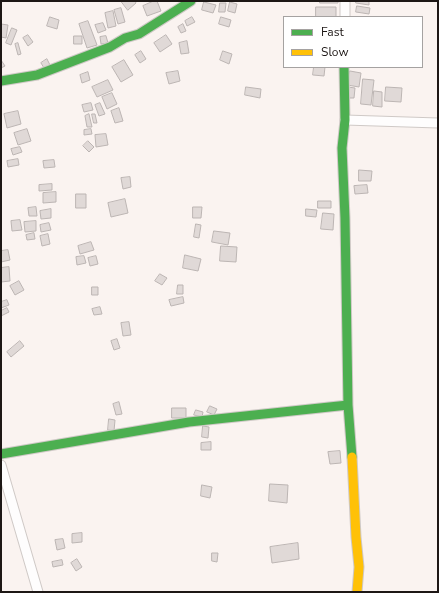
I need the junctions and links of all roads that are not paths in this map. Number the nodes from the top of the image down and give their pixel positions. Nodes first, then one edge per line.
1 (191, 1) edge
2 (345, 1) edge
3 (345, 16) edge
4 (344, 68) edge
5 (1, 82) edge
6 (345, 120) junction
7 (438, 123) edge
8 (348, 405) junction
9 (1, 454) edge
10 (1, 465) edge
11 (38, 592) edge
12 (357, 592) edge

1 - 5 street
2 - 3 street
4 - 6 street
6 - 7 street
6 - 8 street
8 - 9 street
8 - 12 street
10 - 11 street

